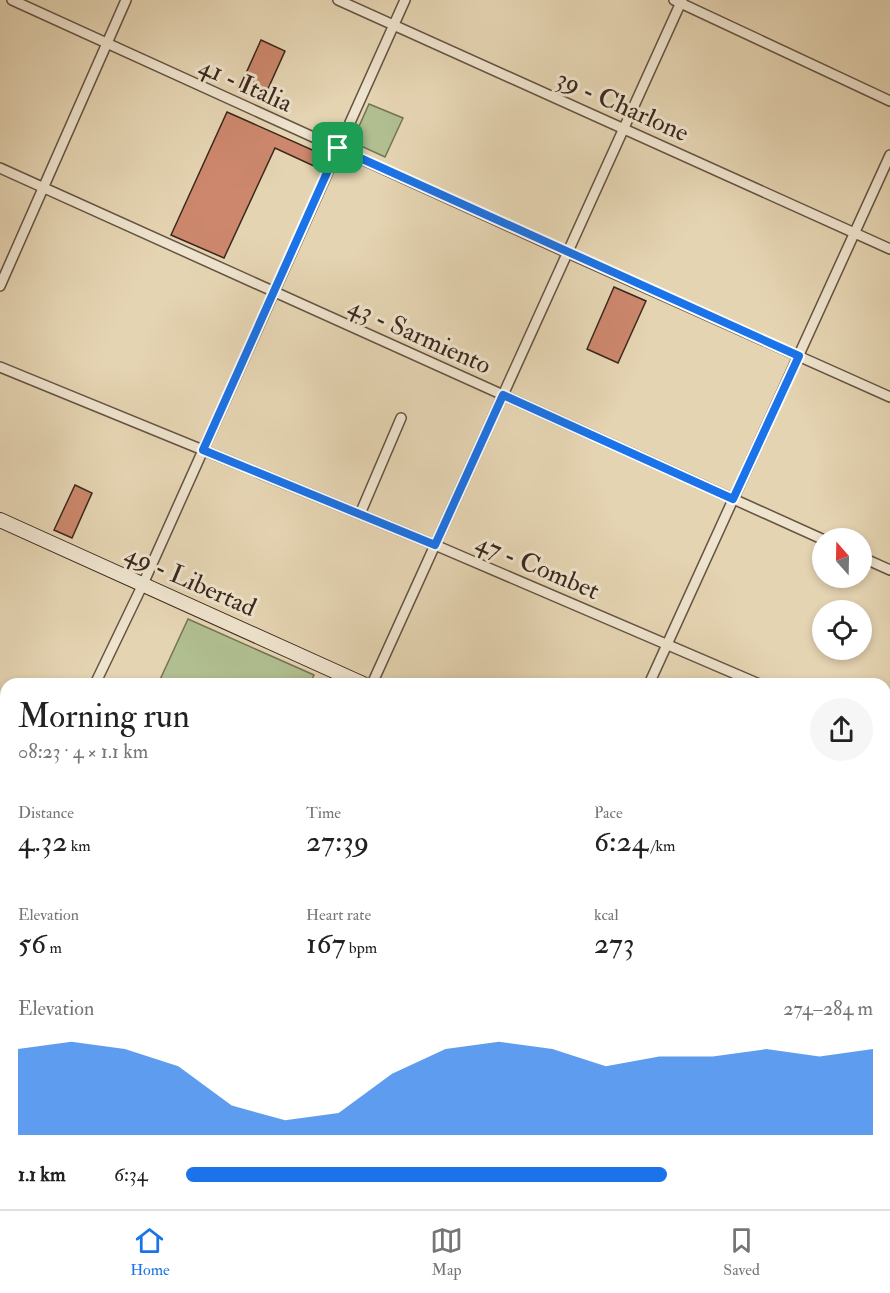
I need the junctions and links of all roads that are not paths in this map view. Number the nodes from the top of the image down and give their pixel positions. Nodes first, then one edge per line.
1 (12, 0) edge
2 (126, 0) edge
3 (338, 0) edge
4 (405, 0) edge
5 (679, 1) edge
6 (394, 25) junction
7 (107, 44) junction
8 (890, 101) edge
9 (624, 128) junction
10 (338, 148) junction
11 (890, 155) edge
12 (0, 168) edge
13 (45, 188) junction
14 (855, 233) junction
15 (890, 249) edge
16 (567, 253) junction
17 (0, 286) edge
18 (274, 292) junction
19 (799, 356) junction
20 (0, 367) edge
21 (503, 395) junction
22 (890, 397) edge
23 (401, 418) dead end
24 (203, 450) junction
25 (733, 499) junction
26 (360, 514) junction
27 (0, 520) edge
28 (812, 535) edge
29 (435, 545) junction
30 (872, 562) edge
31 (890, 570) edge
32 (143, 585) junction
33 (668, 644) junction
34 (98, 678) edge
35 (350, 678) edge
36 (375, 678) edge
37 (652, 678) edge
38 (745, 678) edge

1 - 7 street, 41 - Italia
2 - 7 street
3 - 6 street, 39 - Charlone
4 - 6 street
5 - 8 street
5 - 9 street
6 - 9 street, 39 - Charlone
6 - 10 street
7 - 10 street, 41 - Italia
7 - 13 street
9 - 14 street, 39 - Charlone
9 - 16 street
10 - 16 street, 41 - Italia
10 - 18 street
11 - 14 street
12 - 13 street, 43 - Sarmiento
13 - 17 street
13 - 18 street, 43 - Sarmiento
14 - 15 street, 39 - Charlone
14 - 19 street
16 - 19 street, 41 - Italia
16 - 21 street
18 - 21 street, 43 - Sarmiento
18 - 24 street
19 - 22 street, 41 - Italia
19 - 25 street
20 - 24 street, 47 - Combet
21 - 25 street, 43 - Sarmiento
21 - 29 street
23 - 26 street
24 - 26 street, 47 - Combet
24 - 32 street
25 - 28 street, 43 - Sarmiento
25 - 33 street
26 - 29 street, 47 - Combet
27 - 32 street, 49 - Libertad
29 - 33 street, 47 - Combet
29 - 36 street
30 - 31 street
32 - 34 street
32 - 35 street, 49 - Libertad
33 - 37 street
33 - 38 street, 47 - Combet

